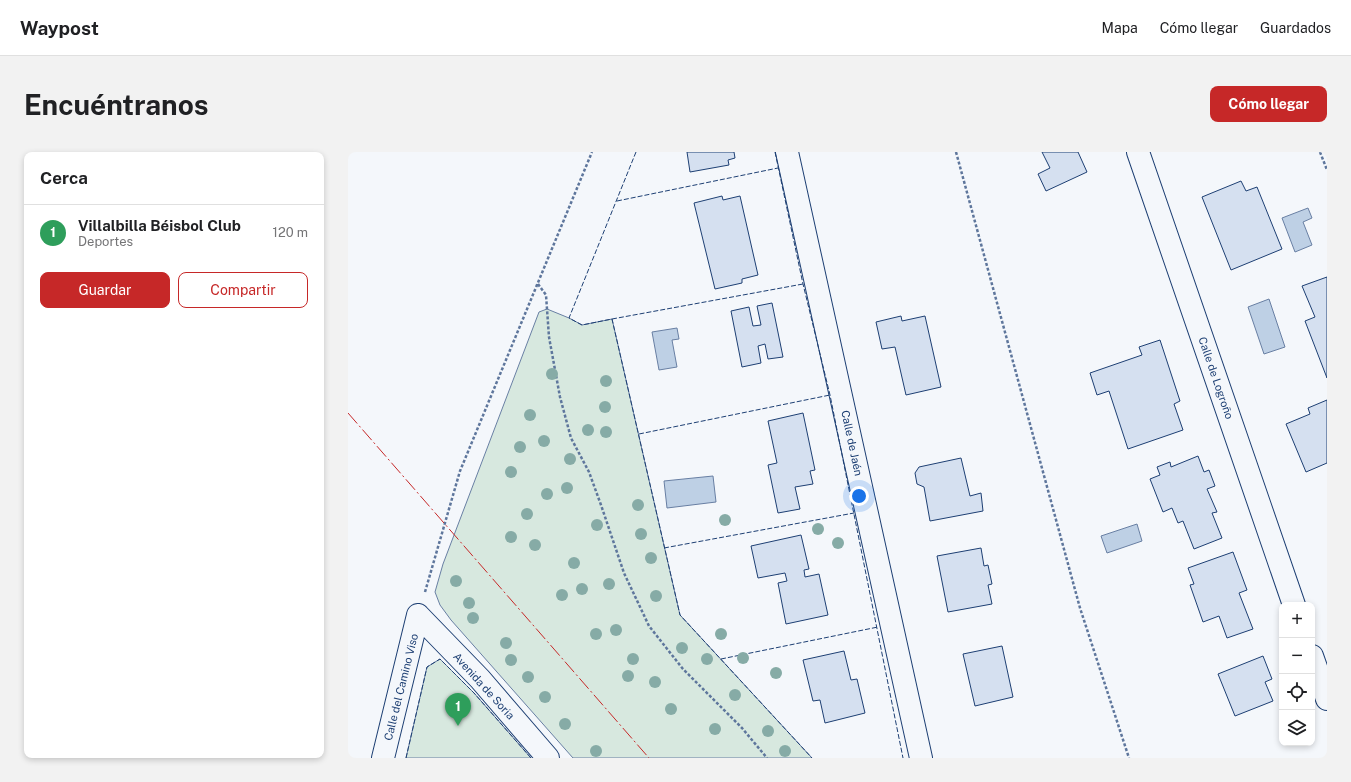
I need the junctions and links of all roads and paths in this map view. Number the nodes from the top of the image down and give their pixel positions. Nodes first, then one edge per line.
1 (592, 152) edge
2 (787, 152) edge
3 (956, 152) edge
4 (1138, 152) edge
5 (1320, 152) edge
6 (1327, 170) edge
7 (538, 284) junction
8 (1293, 602) edge
9 (418, 616) junction
10 (1315, 665) edge
11 (1327, 699) edge
12 (383, 758) edge
13 (548, 758) edge
14 (767, 758) edge
15 (921, 758) edge
16 (1128, 758) edge

1 - 7 path
2 - 15 street, Calle de Jaén
3 - 16 path
4 - 8 street, Calle de Logroño
5 - 6 path
7 - 9 path
7 - 14 path
9 - 12 street, Calle del Camino Viso
9 - 13 street, Avenida de Soria
10 - 11 street

